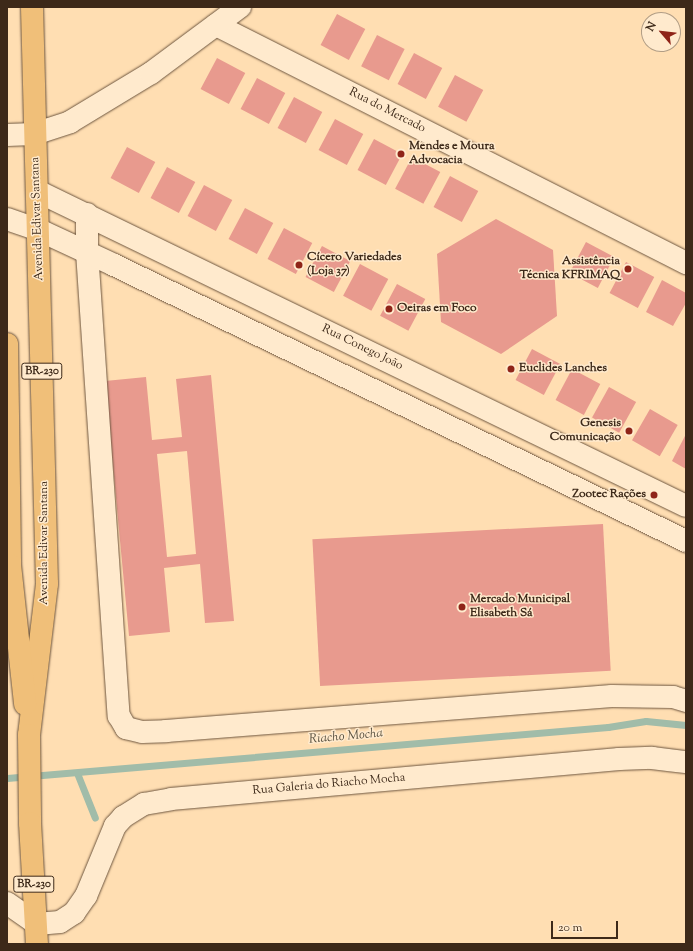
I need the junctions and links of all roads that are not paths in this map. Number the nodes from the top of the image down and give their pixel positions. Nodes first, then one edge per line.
1 (32, 7) edge
2 (240, 7) edge
3 (216, 25) junction
4 (34, 134) junction
5 (7, 135) edge
6 (37, 191) junction
7 (87, 214) junction
8 (7, 219) edge
9 (39, 230) junction
10 (87, 252) junction
11 (686, 263) edge
12 (7, 344) edge
13 (443, 387) junction
14 (430, 417) junction
15 (686, 506) edge
16 (686, 541) edge
17 (686, 701) edge
18 (29, 742) junction
19 (686, 762) edge
20 (7, 903) edge
21 (37, 934) edge

1 - 4 highway, Avenida Edivar Santana / BR-230
2 - 3 street
3 - 4 street
3 - 11 street, Rua do Mercado
4 - 5 street
4 - 6 highway, Avenida Edivar Santana / BR-230
6 - 7 street, Rua Conego João
6 - 9 highway, Avenida Edivar Santana / BR-230
7 - 10 street
7 - 13 street, Rua Conego João
8 - 9 street
9 - 10 street
9 - 18 highway, Avenida Edivar Santana / BR-230
10 - 14 street
10 - 17 street
12 - 18 highway, BR-230
13 - 14 street
13 - 15 street, Rua Conego João
14 - 16 street
18 - 21 highway, BR-230
19 - 21 street, Rua Galeria do Riacho Mocha
20 - 21 street

